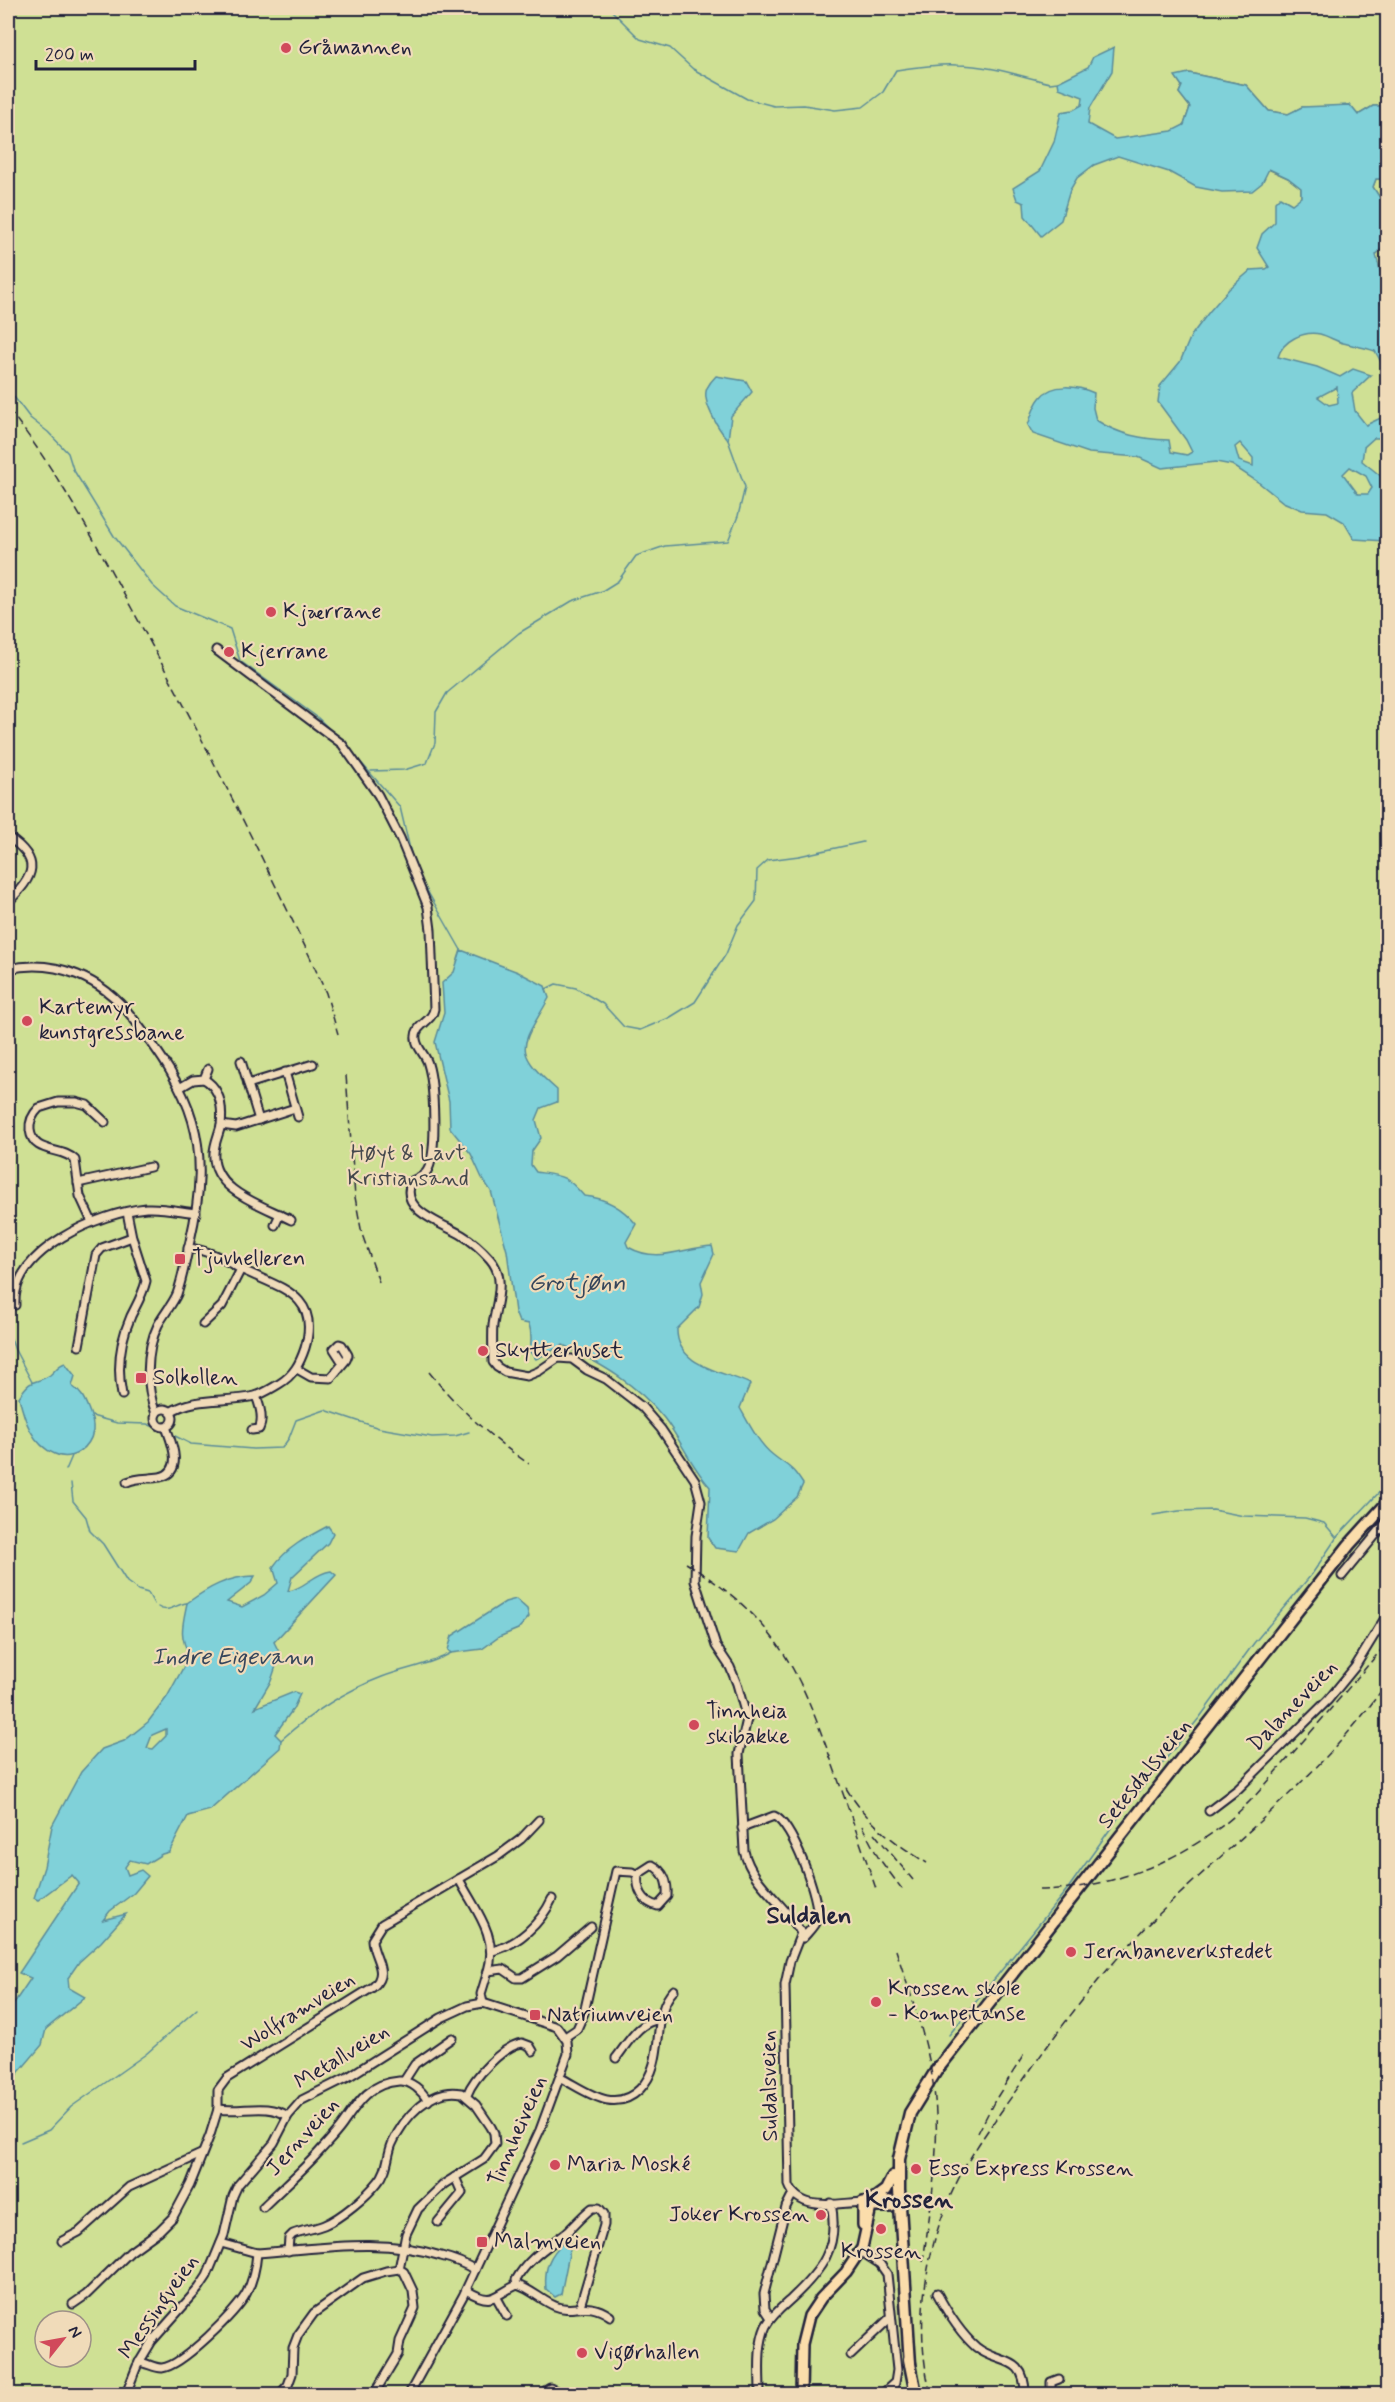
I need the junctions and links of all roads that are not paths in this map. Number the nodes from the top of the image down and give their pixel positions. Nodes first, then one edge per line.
1 (216, 650) dead end
2 (8, 837) edge
3 (8, 902) edge
4 (8, 969) edge
5 (241, 1061) dead end
6 (313, 1064) dead end
7 (208, 1069) dead end
8 (285, 1072) junction
9 (204, 1079) junction
10 (248, 1084) junction
11 (181, 1087) junction
12 (295, 1108) junction
13 (298, 1117) dead end
14 (259, 1120) junction
15 (105, 1122) dead end
16 (221, 1125) junction
17 (150, 1167) dead end
18 (78, 1183) junction
19 (127, 1212) junction
20 (196, 1213) junction
21 (280, 1214) junction
22 (291, 1220) dead end
23 (92, 1222) junction
24 (275, 1225) dead end
25 (132, 1237) junction
26 (188, 1248) junction
27 (241, 1269) junction
28 (15, 1305) dead end
29 (203, 1324) dead end
30 (79, 1346) dead end
31 (343, 1363) dead end
32 (297, 1369) junction
33 (152, 1391) junction
34 (122, 1395) dead end
35 (256, 1396) junction
36 (167, 1410) junction
37 (156, 1414) junction
38 (166, 1427) junction
39 (252, 1430) dead end
40 (127, 1482) dead end
41 (1388, 1502) edge
42 (1388, 1520) edge
43 (1342, 1576) dead end
44 (1388, 1613) edge
45 (1209, 1811) dead end
46 (539, 1820) dead end
47 (742, 1828) junction
48 (638, 1874) junction
49 (459, 1879) junction
50 (552, 1899) dead end
51 (591, 1928) dead end
52 (806, 1933) junction
53 (492, 1951) junction
54 (488, 1971) junction
55 (674, 1990) dead end
56 (483, 2003) junction
57 (661, 2020) junction
58 (565, 2037) junction
59 (452, 2038) dead end
60 (533, 2051) dead end
61 (616, 2058) dead end
62 (936, 2071) junction
63 (561, 2078) junction
64 (404, 2081) junction
65 (467, 2095) junction
66 (428, 2101) junction
67 (218, 2109) junction
68 (288, 2116) junction
69 (201, 2154) junction
70 (893, 2176) junction
71 (455, 2177) junction
72 (795, 2195) junction
73 (833, 2203) junction
74 (865, 2203) junction
75 (895, 2203) junction
76 (262, 2207) dead end
77 (438, 2222) dead end
78 (62, 2241) dead end
79 (221, 2243) junction
80 (403, 2246) junction
81 (288, 2251) junction
82 (860, 2251) junction
83 (257, 2253) junction
84 (399, 2269) junction
85 (475, 2270) junction
86 (517, 2285) junction
87 (466, 2290) junction
88 (937, 2293) dead end
89 (498, 2298) junction
90 (73, 2304) dead end
91 (580, 2306) junction
92 (507, 2316) dead end
93 (610, 2316) dead end
94 (891, 2317) junction
95 (771, 2318) junction
96 (851, 2355) dead end
97 (139, 2362) junction
98 (1059, 2379) dead end
99 (895, 2383) junction
100 (126, 2394) edge
101 (280, 2394) edge
102 (374, 2394) edge
103 (409, 2394) edge
104 (540, 2394) edge
105 (562, 2394) edge
106 (760, 2394) edge
107 (801, 2394) edge
108 (882, 2394) edge
109 (889, 2394) edge
110 (916, 2394) edge
111 (1024, 2394) edge
112 (1052, 2394) edge

1 - 47 street
2 - 3 street
4 - 11 street
5 - 10 street
6 - 8 street
7 - 9 street
8 - 10 street
8 - 12 street
9 - 11 street
9 - 16 street
10 - 14 street
11 - 20 street
12 - 13 street
12 - 14 street
14 - 16 street
15 - 18 street
16 - 21 street
17 - 18 street
18 - 23 street
19 - 20 street
19 - 23 street
19 - 25 street
20 - 26 street
21 - 22 street
21 - 24 street
23 - 28 street
25 - 30 street
25 - 34 street
26 - 27 street
26 - 33 street
27 - 29 street
27 - 32 street
31 - 32 street
32 - 35 street
33 - 36 street
33 - 37 street
35 - 36 street
35 - 39 street
36 - 37 street
36 - 38 street
37 - 38 street
38 - 40 street
41 - 62 highway, Setesdalsveien
42 - 43 street
44 - 45 street, Dalaneveien
46 - 49 street, Wolframveien
47 - 52 street
47 - 52 street, Suldalsveien
48 - 48 street
48 - 58 street
49 - 53 street
49 - 67 street, Wolframveien
50 - 53 street
51 - 54 street
52 - 72 street, Suldalsveien
53 - 54 street
54 - 56 street
55 - 57 street
56 - 58 street
56 - 68 street, Metallveien
57 - 61 street
57 - 63 street
58 - 63 street, Tinnheiveien
59 - 64 street
60 - 65 street
62 - 70 highway, Setesdalsveien
62 - 75 highway, Setesdalsveien
63 - 85 street, Tinnheiveien
64 - 66 street
64 - 76 street, Jernveien
65 - 66 street
65 - 71 street
66 - 81 street
67 - 68 street, Metallveien
67 - 69 street, Wolframveien
68 - 79 street, Messingveien
69 - 78 street
69 - 90 street, Wolframveien
70 - 74 highway
70 - 75 highway, Setesdalsveien
71 - 77 street
71 - 80 street
72 - 73 street
72 - 95 street
73 - 74 street
73 - 95 street
74 - 75 main road
74 - 82 main road
75 - 110 highway, Setesdalsveien
79 - 83 street
79 - 97 street, Messingveien
80 - 81 street
80 - 84 street
80 - 85 street
81 - 83 street
82 - 94 street
82 - 107 main road
83 - 97 street
84 - 101 street
84 - 102 street
85 - 87 street, Tinnheiveien
86 - 89 street
86 - 91 street
86 - 91 street
87 - 89 street
87 - 103 street, Tinnheiveien
88 - 111 street
89 - 92 street
91 - 93 street
94 - 96 street
94 - 99 street
95 - 106 street
97 - 100 street, Messingveien
98 - 112 street
99 - 108 street
99 - 109 street
104 - 105 street

